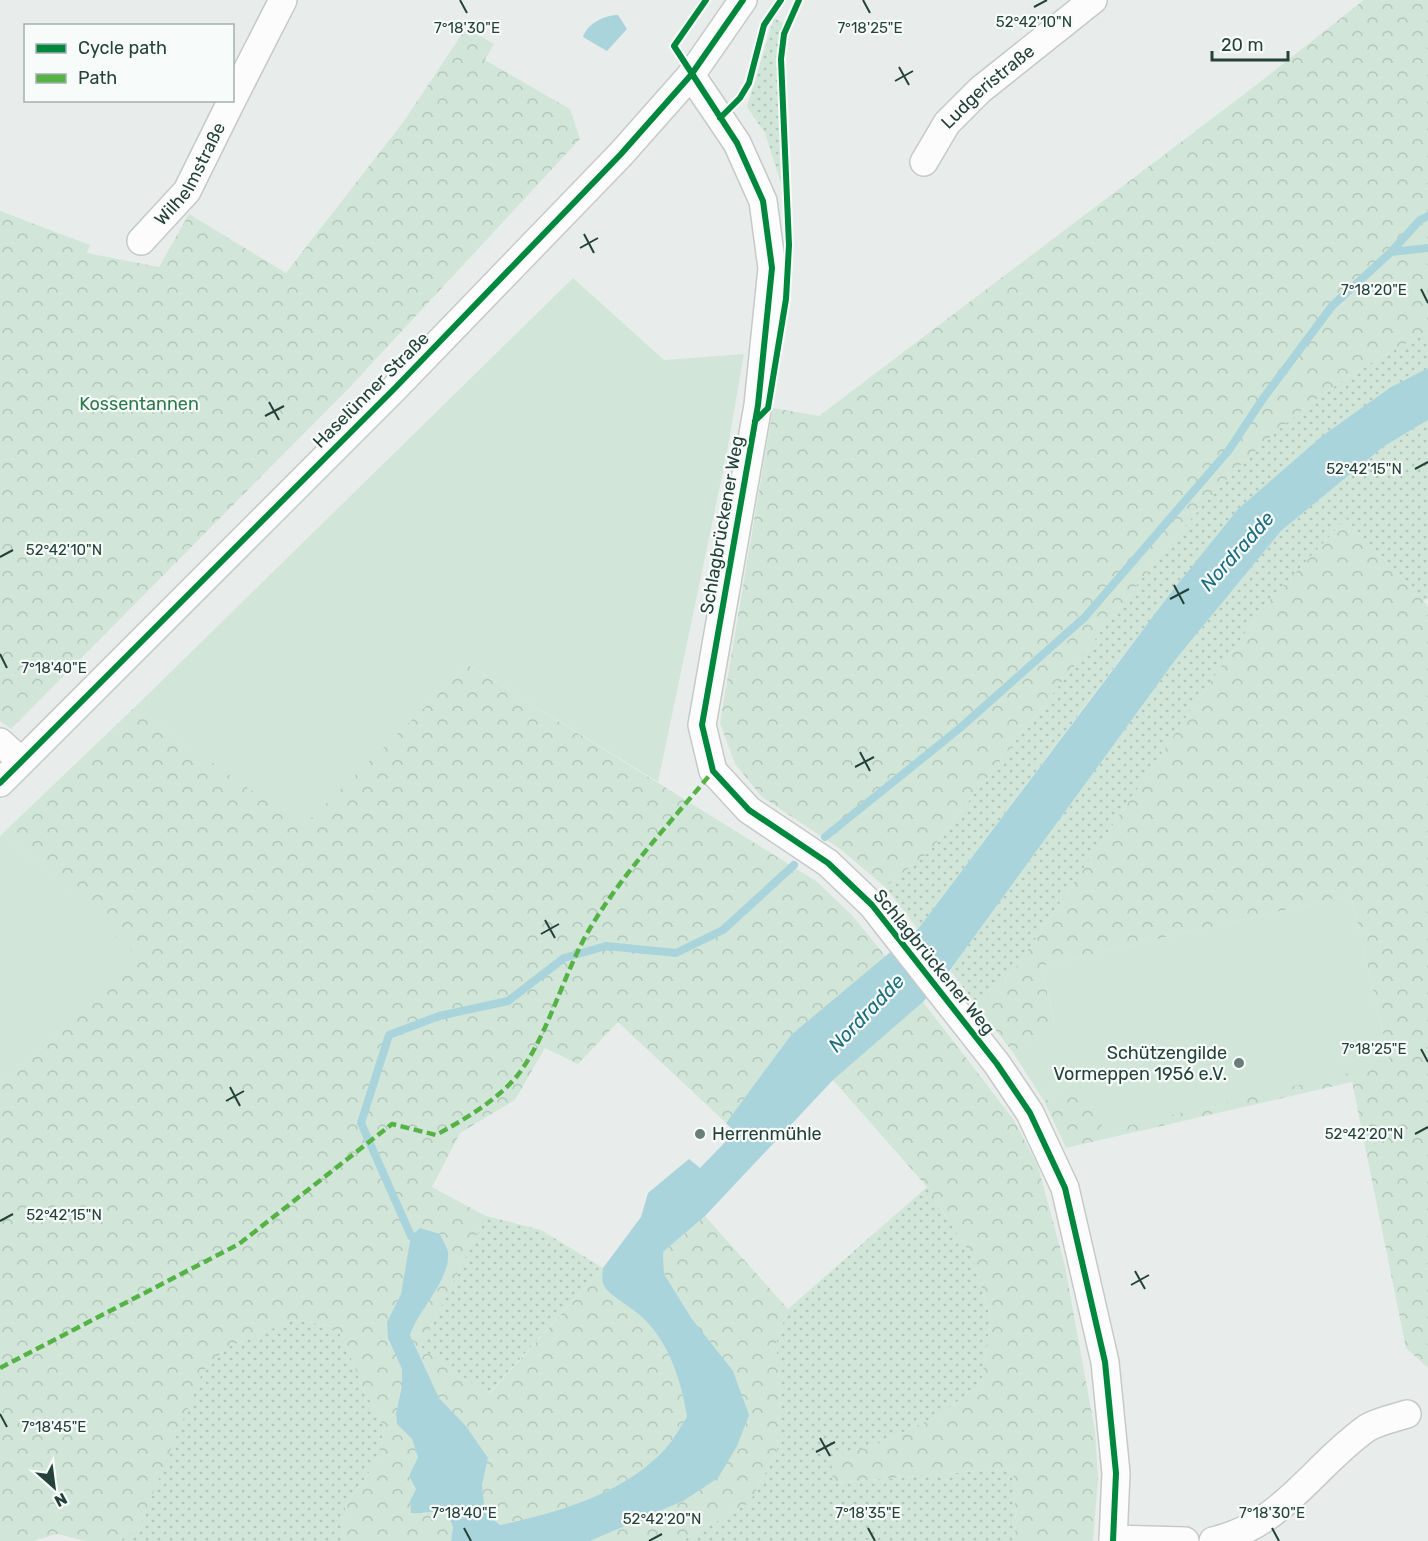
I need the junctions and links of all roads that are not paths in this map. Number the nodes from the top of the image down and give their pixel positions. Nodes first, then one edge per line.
1 (283, 0) edge
2 (743, 0) edge
3 (1093, 0) edge
4 (691, 75) junction
5 (234, 96) edge
6 (231, 102) edge
7 (924, 162) dead end
8 (141, 241) dead end
9 (0, 742) edge
10 (21, 761) junction
11 (0, 783) edge
12 (1407, 1414) dead end
13 (1113, 1540) edge
14 (1185, 1541) edge
15 (1213, 1541) edge

1 - 5 street, Wilhelmstraße
2 - 4 street, Haselünner Straße
3 - 7 street, Ludgeristraße
4 - 10 street, Haselünner Straße
4 - 13 street, Schlagbrückener Weg
6 - 8 street, Wilhelmstraße
9 - 10 street
10 - 11 street, Haselünner Straße
12 - 15 street
13 - 14 street, Schlagbrückener Weg

